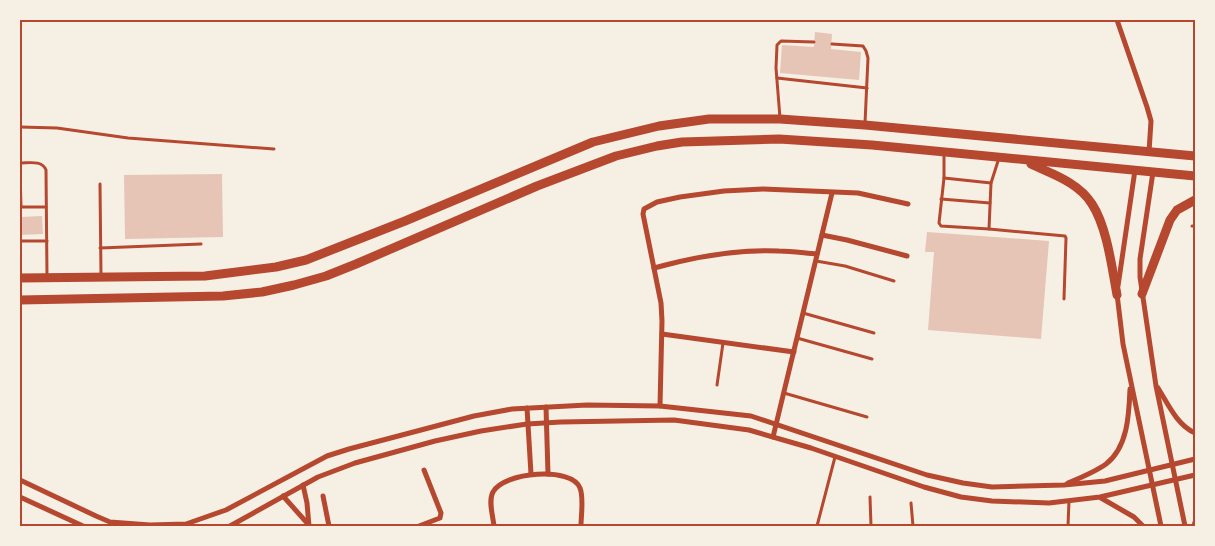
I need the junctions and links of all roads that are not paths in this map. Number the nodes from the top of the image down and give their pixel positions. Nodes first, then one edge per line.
1 (1117, 20) edge
2 (814, 42) dead end
3 (832, 44) dead end
4 (777, 78) junction
5 (867, 88) junction
6 (780, 118) junction
7 (865, 125) junction
8 (20, 127) edge
9 (274, 150) dead end
10 (944, 152) junction
11 (1150, 152) junction
12 (1195, 156) edge
13 (999, 158) junction
14 (1024, 160) junction
15 (20, 163) edge
16 (1135, 170) junction
17 (20, 171) edge
18 (1153, 172) junction
19 (1195, 176) edge
20 (944, 178) junction
21 (992, 183) junction
22 (100, 184) dead end
23 (832, 193) junction
24 (941, 199) junction
25 (1195, 200) edge
26 (990, 203) junction
27 (908, 204) dead end
28 (21, 207) edge
29 (46, 207) junction
30 (989, 229) junction
31 (822, 235) junction
32 (20, 241) edge
33 (47, 241) junction
34 (201, 244) dead end
35 (100, 248) junction
36 (817, 254) junction
37 (907, 256) dead end
38 (816, 261) junction
39 (654, 268) junction
40 (20, 278) edge
41 (47, 278) junction
42 (101, 278) junction
43 (894, 281) dead end
44 (1117, 294) junction
45 (1142, 294) junction
46 (1064, 299) dead end
47 (20, 300) edge
48 (803, 313) junction
49 (874, 333) dead end
50 (662, 334) junction
51 (797, 338) junction
52 (723, 342) junction
53 (794, 352) junction
54 (872, 359) dead end
55 (1130, 381) junction
56 (717, 385) dead end
57 (1156, 386) junction
58 (784, 393) junction
59 (660, 406) junction
60 (546, 407) junction
61 (527, 408) junction
62 (867, 417) dead end
63 (546, 423) junction
64 (527, 424) junction
65 (776, 424) junction
66 (1195, 433) edge
67 (773, 437) junction
68 (835, 457) junction
69 (1195, 459) edge
70 (1172, 465) junction
71 (424, 470) dead end
72 (1149, 470) junction
73 (531, 474) junction
74 (548, 474) junction
75 (1195, 475) edge
76 (20, 480) edge
77 (1175, 480) junction
78 (303, 485) junction
79 (1064, 485) junction
80 (1152, 485) junction
81 (283, 496) junction
82 (324, 496) dead end
83 (20, 497) edge
84 (870, 498) dead end
85 (1100, 498) junction
86 (1069, 501) junction
87 (911, 503) dead end
88 (1195, 522) edge
89 (309, 525) edge
90 (83, 526) edge
91 (230, 526) edge
92 (329, 526) edge
93 (419, 526) edge
94 (494, 526) edge
95 (581, 526) edge
96 (817, 526) edge
97 (872, 526) edge
98 (913, 526) edge
99 (1068, 526) edge
100 (1143, 526) edge
101 (1160, 526) edge
102 (1185, 526) edge
103 (1194, 526) edge

1 - 11 street
2 - 4 lane
3 - 5 lane
4 - 5 lane
4 - 6 lane
5 - 7 lane
6 - 7 main road
6 - 42 main road
7 - 11 main road
8 - 9 lane
10 - 13 main road
10 - 20 lane
10 - 47 main road
11 - 12 main road
13 - 14 main road
13 - 21 lane
14 - 16 main road
14 - 44 main road
15 - 29 lane
16 - 18 main road
16 - 44 street
17 - 28 lane
18 - 19 main road
18 - 45 street
20 - 21 lane
20 - 24 lane
21 - 26 lane
22 - 35 lane
23 - 27 street
23 - 31 street
23 - 39 street
24 - 26 lane
24 - 30 lane
25 - 45 main road
26 - 30 lane
28 - 29 lane
29 - 33 lane
30 - 46 lane
31 - 36 street
31 - 37 street
32 - 33 lane
33 - 41 lane
34 - 35 lane
35 - 42 lane
36 - 38 street
36 - 39 street
38 - 43 lane
38 - 48 street
39 - 50 street
40 - 41 main road
41 - 42 main road
44 - 55 street
45 - 57 street
48 - 49 lane
48 - 51 street
50 - 52 street
50 - 59 street
51 - 53 street
51 - 54 lane
52 - 53 street
52 - 56 lane
53 - 58 street
55 - 72 street
55 - 79 street
57 - 66 street
57 - 70 street
58 - 62 lane
58 - 65 street
59 - 60 street
59 - 65 street
60 - 61 street
60 - 63 street
61 - 64 street
61 - 76 street
63 - 64 street
63 - 67 street
63 - 74 street
64 - 73 street
64 - 78 street
65 - 67 street
65 - 79 street
67 - 68 street
68 - 86 street
68 - 96 lane
69 - 70 street
70 - 72 street
70 - 77 street
71 - 93 street
72 - 79 street
72 - 80 street
73 - 74 street
73 - 94 street
74 - 95 street
75 - 77 street
77 - 80 street
77 - 102 street
78 - 81 street
78 - 89 street
80 - 85 street
80 - 101 street
81 - 89 street
81 - 91 street
82 - 92 street
83 - 90 street
84 - 97 lane
85 - 86 street
85 - 100 street
86 - 99 lane
87 - 98 lane
88 - 103 street

